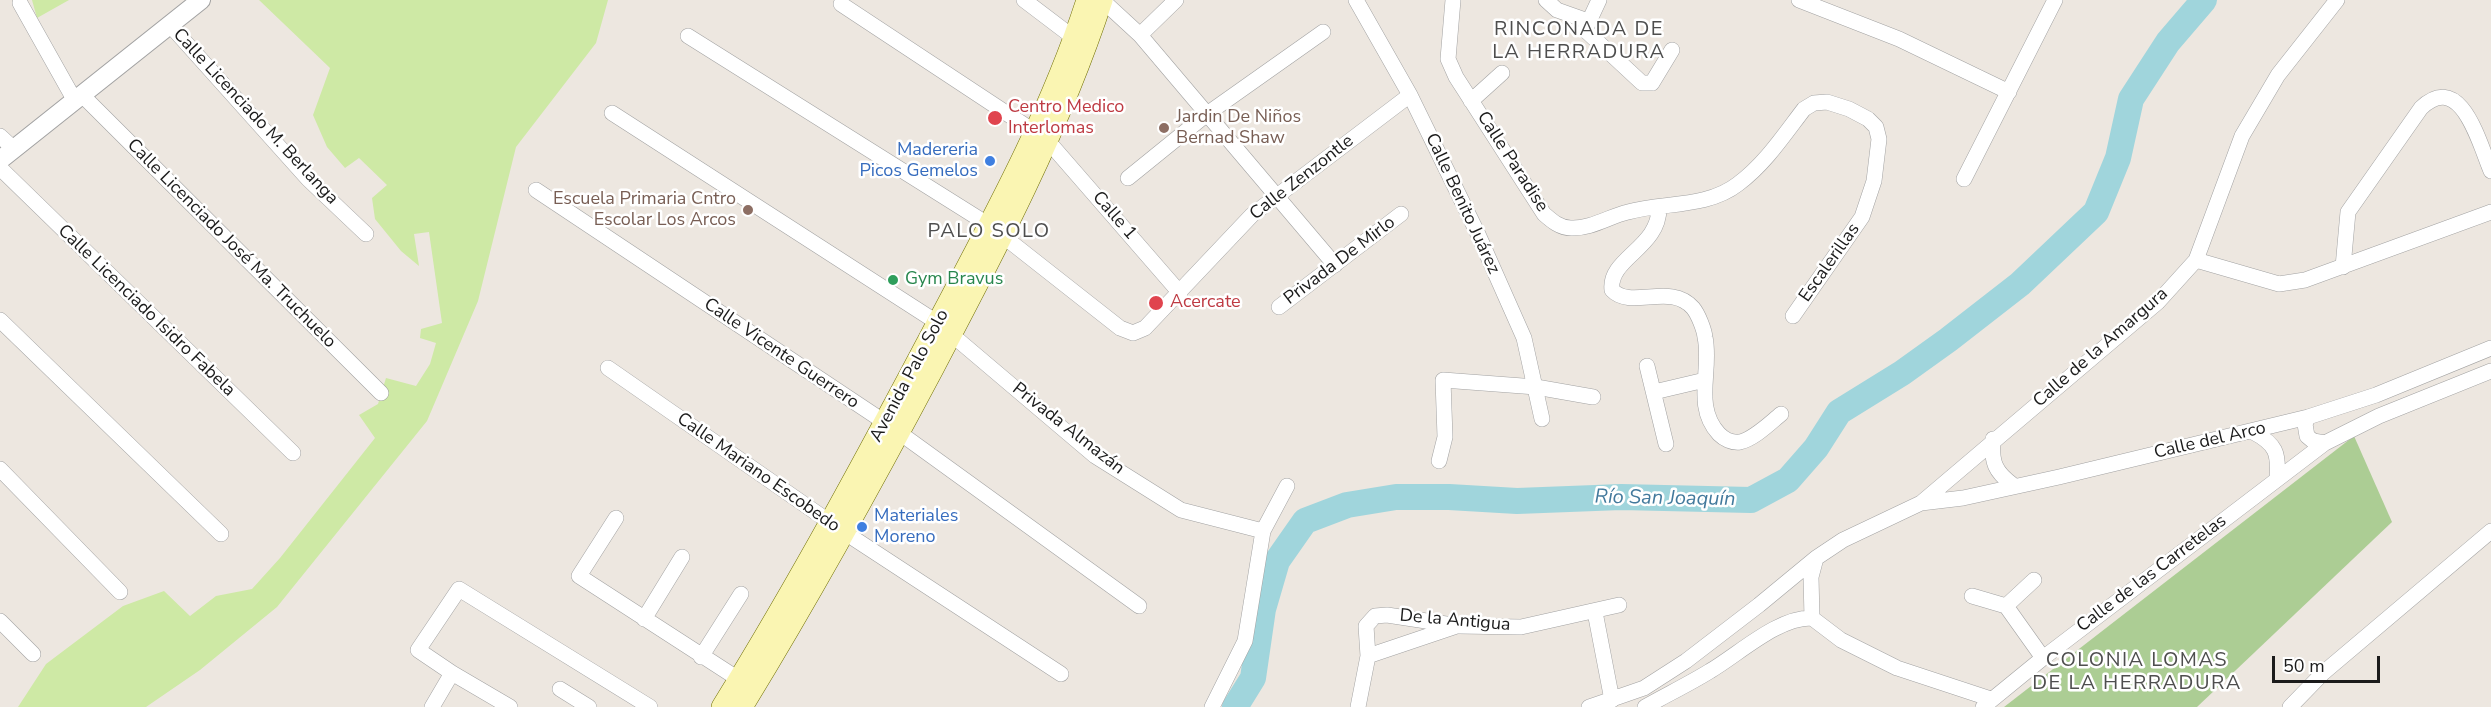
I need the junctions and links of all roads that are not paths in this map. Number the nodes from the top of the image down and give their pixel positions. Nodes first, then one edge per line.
1 (201, 0) edge
2 (1024, 0) edge
3 (1087, 0) edge
4 (1102, 0) edge
5 (1176, 0) edge
6 (1356, 0) edge
7 (1453, 0) edge
8 (1546, 0) edge
9 (1599, 0) edge
10 (1799, 0) edge
11 (2055, 0) edge
12 (2337, 0) edge
13 (20, 3) dead end
14 (841, 4) dead end
15 (1588, 21) junction
16 (170, 25) junction
17 (1323, 32) dead end
18 (1140, 35) junction
19 (688, 36) dead end
20 (1080, 43) junction
21 (1672, 50) dead end
22 (1502, 73) dead end
23 (2009, 92) junction
24 (1410, 95) junction
25 (78, 98) junction
26 (1471, 101) junction
27 (612, 113) dead end
28 (1207, 114) junction
29 (0, 136) edge
30 (1041, 136) junction
31 (7, 154) edge
32 (0, 168) edge
33 (2491, 171) edge
34 (1128, 178) dead end
35 (1964, 178) dead end
36 (536, 190) dead end
37 (1278, 195) junction
38 (1659, 207) junction
39 (2491, 212) edge
40 (1401, 214) dead end
41 (996, 230) junction
42 (366, 234) dead end
43 (2196, 260) junction
44 (1335, 265) junction
45 (2343, 267) junction
46 (1180, 293) junction
47 (1279, 307) dead end
48 (1793, 316) dead end
49 (0, 320) edge
50 (945, 328) junction
51 (2491, 348) edge
52 (1647, 366) dead end
53 (608, 368) dead end
54 (2491, 371) edge
55 (1705, 380) junction
56 (1536, 387) junction
57 (1654, 392) junction
58 (381, 393) dead end
59 (1593, 397) dead end
60 (1781, 414) dead end
61 (2308, 417) junction
62 (1542, 419) dead end
63 (893, 428) junction
64 (2253, 432) junction
65 (1993, 439) junction
66 (2325, 443) junction
67 (1666, 444) dead end
68 (293, 453) dead end
69 (1438, 461) dead end
70 (0, 469) edge
71 (2277, 478) junction
72 (1287, 486) dead end
73 (2013, 486) junction
74 (1921, 503) junction
75 (616, 518) dead end
76 (837, 528) junction
77 (1263, 531) junction
78 (2491, 532) edge
79 (221, 534) dead end
80 (682, 557) dead end
81 (1816, 558) junction
82 (2034, 580) dead end
83 (120, 592) dead end
84 (741, 594) dead end
85 (1972, 596) dead end
86 (1619, 605) dead end
87 (1139, 606) dead end
88 (2006, 606) junction
89 (1595, 612) junction
90 (1812, 618) junction
91 (644, 619) junction
92 (0, 621) edge
93 (1459, 626) junction
94 (33, 654) dead end
95 (1368, 656) junction
96 (702, 657) junction
97 (2043, 658) junction
98 (452, 673) junction
99 (1061, 674) dead end
100 (560, 689) dead end
101 (745, 692) edge
102 (1612, 700) junction
103 (1987, 703) edge
104 (432, 707) edge
105 (510, 707) edge
106 (588, 707) edge
107 (650, 707) edge
108 (722, 707) edge
109 (1212, 707) edge
110 (1358, 707) edge
111 (1589, 707) edge
112 (1645, 707) edge
113 (2290, 707) edge

1 - 16 street
2 - 20 street
3 - 20 main road, Avenida Palo Solo
4 - 18 street
4 - 20 main road, Avenida Palo Solo
5 - 18 street
6 - 24 street, Calle Benito Juárez
7 - 26 street, Calle Paradise
8 - 15 street
9 - 15 street
10 - 23 street
11 - 23 street
12 - 43 street, Calle de la Amargura
13 - 25 street, Calle Licenciado José Ma. Truchuelo
14 - 30 street, Calle 1
15 - 21 street
16 - 25 street
16 - 42 street, Calle Licenciado M. Berlanga
17 - 28 street
18 - 28 street
19 - 41 street
20 - 30 main road, Avenida Palo Solo
22 - 26 street
23 - 35 street
24 - 37 street, Calle Zenzontle
24 - 56 street, Calle Benito Juárez
25 - 31 street
25 - 58 street, Calle Licenciado José Ma. Truchuelo
26 - 38 street, Calle Paradise
27 - 50 street, Privada Almazán
28 - 34 street
28 - 37 street
29 - 31 street
30 - 41 main road, Avenida Palo Solo
30 - 46 street, Calle 1
32 - 68 street, Calle Licenciado Isidro Fabela
33 - 45 street
36 - 63 street, Calle Vicente Guerrero
37 - 44 street
37 - 46 street, Calle Zenzontle
38 - 48 street, Escalerillas
38 - 55 street
39 - 45 street
40 - 44 street, Privada De Mirlo
41 - 46 street, Calle Zenzontle
41 - 50 main road, Avenida Palo Solo
43 - 45 street
43 - 65 street, Calle de la Amargura
44 - 47 street, Privada De Mirlo
49 - 79 street
50 - 63 main road, Avenida Palo Solo
50 - 77 street, Privada Almazán
51 - 61 street, Calle del Arco
52 - 57 street
53 - 76 street, Calle Mariano Escobedo
54 - 66 street
55 - 57 street
55 - 60 street
56 - 59 street
56 - 62 street, Calle Benito Juárez
56 - 69 street
57 - 67 street
61 - 64 street, Calle del Arco
61 - 66 street
63 - 76 main road, Avenida Palo Solo
63 - 87 street, Calle Vicente Guerrero
64 - 71 street
64 - 73 street, Calle del Arco
65 - 73 street
65 - 74 street, Calle de la Amargura
66 - 71 street
70 - 83 street
71 - 97 street, Calle de las Carretelas
72 - 77 street
73 - 74 street, Calle del Arco
74 - 81 street, Calle de la Amargura
75 - 91 street
76 - 99 street, Calle Mariano Escobedo
76 - 101 main road, Avenida Palo Solo
77 - 109 street
78 - 113 street
80 - 91 street
81 - 90 street
81 - 102 street, Calle de la Amargura
82 - 88 street
84 - 96 street
85 - 88 street
86 - 89 street, De la Antigua
88 - 97 street
89 - 93 street, De la Antigua
89 - 102 street
90 - 103 street
90 - 112 street
91 - 96 street
92 - 94 street
93 - 95 street
93 - 95 street, De la Antigua
95 - 110 street
96 - 101 street
97 - 103 street, Calle de las Carretelas
98 - 104 street
98 - 105 street
98 - 107 street
100 - 106 street
101 - 108 main road, Avenida Palo Solo
102 - 111 street, Calle de la Amargura

